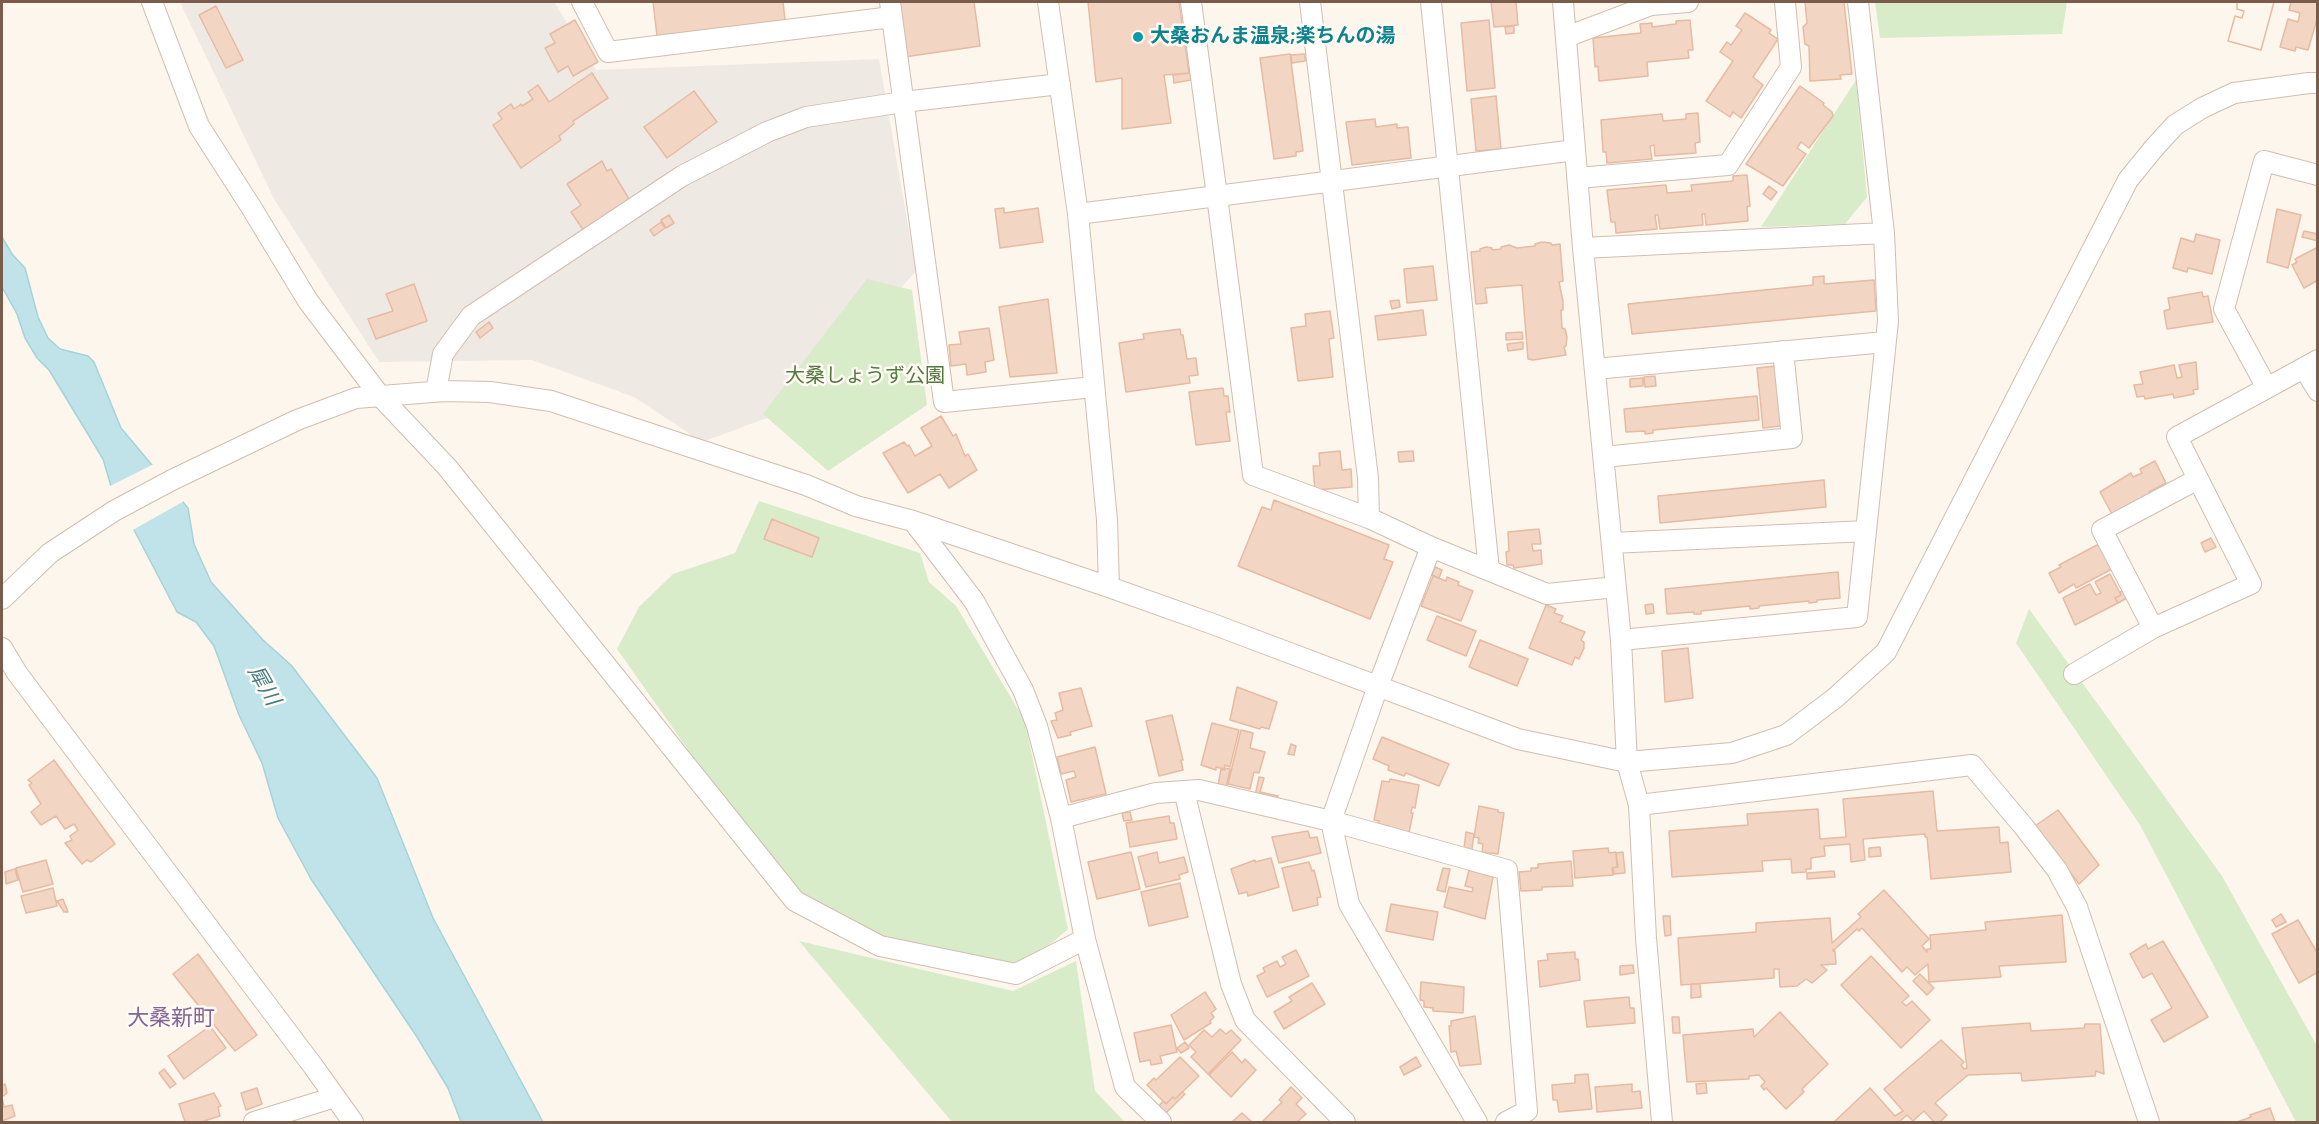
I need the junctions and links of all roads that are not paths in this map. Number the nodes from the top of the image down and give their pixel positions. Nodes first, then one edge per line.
1 (152, 2) edge
2 (582, 2) edge
3 (1048, 2) edge
4 (1191, 2) edge
5 (1310, 2) edge
6 (1431, 2) edge
7 (1563, 2) edge
8 (1688, 2) edge
9 (1785, 2) edge
10 (1858, 2) edge
11 (1651, 3) edge
12 (891, 9) edge
13 (1566, 37) junction
14 (2318, 83) edge
15 (1060, 84) junction
16 (903, 102) junction
17 (1575, 150) junction
18 (1448, 166) junction
19 (2318, 175) edge
20 (1578, 178) junction
21 (1330, 181) junction
22 (1217, 196) junction
23 (1078, 214) junction
24 (1884, 233) junction
25 (1583, 248) junction
26 (1885, 342) junction
27 (1783, 351) junction
28 (2311, 364) edge
29 (1595, 369) junction
30 (1095, 387) junction
31 (2267, 388) junction
32 (436, 391) junction
33 (2318, 391) edge
34 (380, 396) junction
35 (1604, 457) junction
36 (2198, 479) junction
37 (1369, 518) junction
38 (913, 521) junction
39 (1866, 531) junction
40 (1612, 543) junction
41 (1431, 547) junction
42 (1489, 570) junction
43 (1109, 587) junction
44 (1616, 588) junction
45 (2, 599) edge
46 (2153, 628) junction
47 (1621, 640) junction
48 (2, 648) edge
49 (2074, 674) dead end
50 (1378, 686) junction
51 (1627, 762) junction
52 (1184, 791) junction
53 (1639, 805) junction
54 (1061, 818) junction
55 (1330, 821) junction
56 (1085, 939) junction
57 (335, 1097) junction
58 (254, 1122) edge
59 (353, 1122) edge
60 (1161, 1122) edge
61 (1345, 1122) edge
62 (1477, 1122) edge
63 (1506, 1122) edge
64 (1662, 1122) edge
65 (2149, 1122) edge

1 - 34 street
2 - 12 street
3 - 15 street
4 - 22 street
5 - 21 street
6 - 18 street
7 - 13 street
8 - 11 street
9 - 20 street
10 - 24 street
11 - 13 street
12 - 16 street
13 - 17 street
14 - 51 street
15 - 16 street
15 - 23 street
16 - 30 street
16 - 32 street
17 - 18 street
17 - 20 street
18 - 21 street
18 - 42 street
19 - 31 street
20 - 25 street
21 - 22 street
21 - 37 street
22 - 23 street
22 - 37 street
23 - 30 street
24 - 25 street
24 - 26 street
25 - 29 street
26 - 27 street
26 - 39 street
27 - 29 street
27 - 35 street
28 - 31 street
28 - 33 street
29 - 35 street
30 - 43 street
31 - 36 street
32 - 34 street
32 - 38 street
34 - 45 street
34 - 56 street
35 - 40 street
36 - 46 street
36 - 46 street
37 - 41 street
38 - 43 street
38 - 54 street
39 - 40 street
39 - 47 street
40 - 44 street
41 - 42 street
41 - 50 street
42 - 44 street
43 - 50 street
44 - 47 street
46 - 49 street
47 - 51 street
48 - 57 street
50 - 51 street
50 - 55 street
51 - 53 street
52 - 54 street
52 - 55 street
52 - 61 street
53 - 64 street
53 - 65 street
54 - 56 street
55 - 62 street
55 - 63 street
56 - 60 street
57 - 58 street
57 - 59 street

